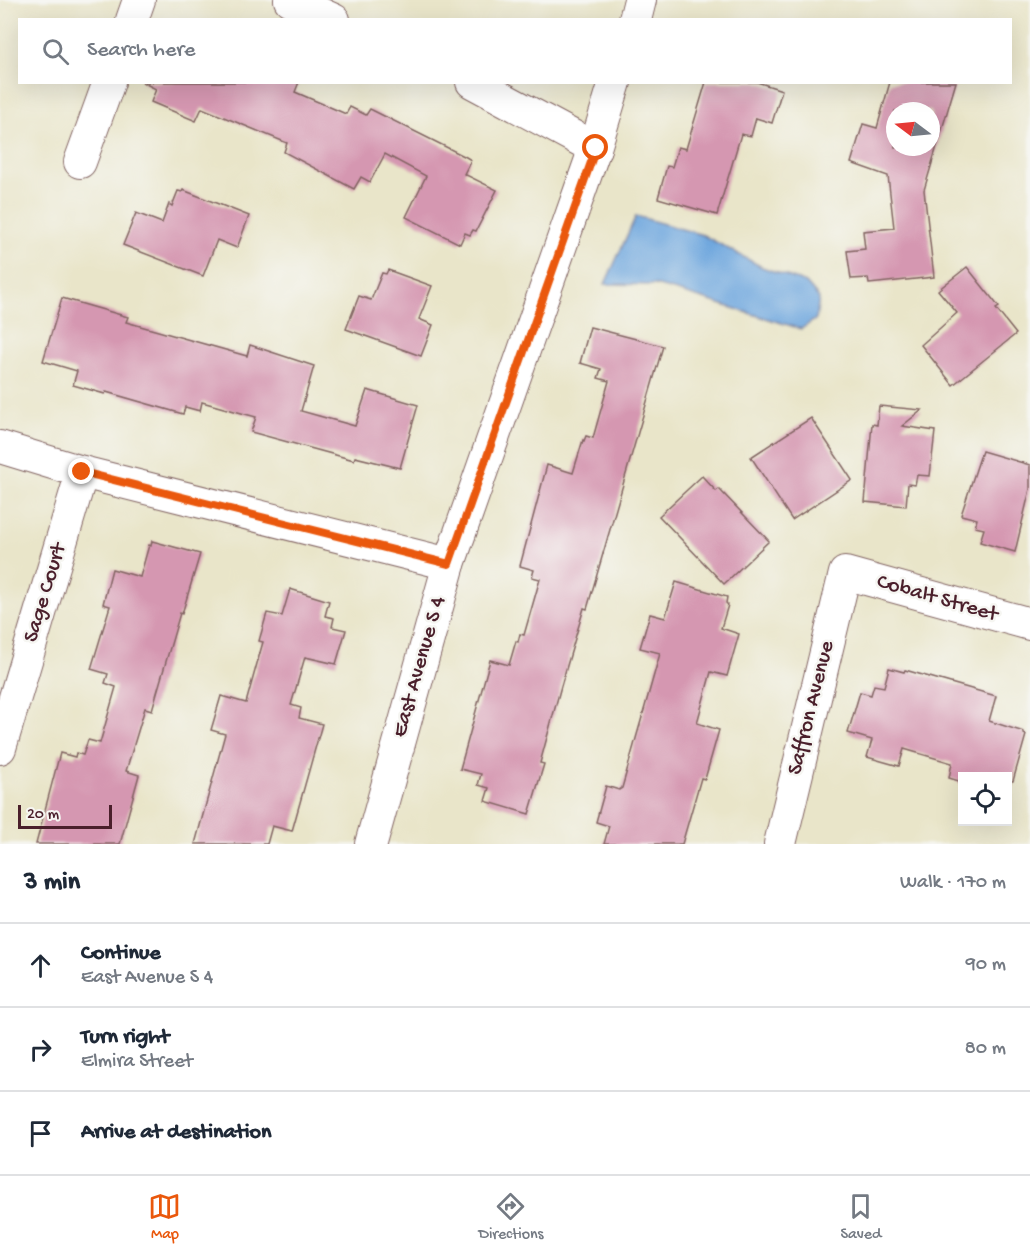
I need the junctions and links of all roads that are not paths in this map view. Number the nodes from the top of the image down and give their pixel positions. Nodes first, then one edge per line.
1 (139, 0) edge
2 (290, 0) edge
3 (640, 0) edge
4 (133, 18) edge
5 (330, 18) edge
6 (635, 18) edge
7 (108, 84) edge
8 (476, 84) edge
9 (614, 84) edge
10 (596, 148) junction
11 (80, 162) dead end
12 (0, 447) edge
13 (82, 472) junction
14 (449, 564) junction
15 (845, 573) joint
16 (1030, 624) edge
17 (0, 748) edge
18 (371, 844) edge
19 (780, 844) edge

1 - 4 street
2 - 5 street
3 - 6 street
7 - 11 street
8 - 10 street
9 - 10 street, East Avenue S 4
10 - 14 street, East Avenue S 4
12 - 13 street
13 - 14 street
13 - 17 street, Sage Court
14 - 18 street, East Avenue S 4
15 - 16 street, Cobalt Street
15 - 19 street, Saffron Avenue

